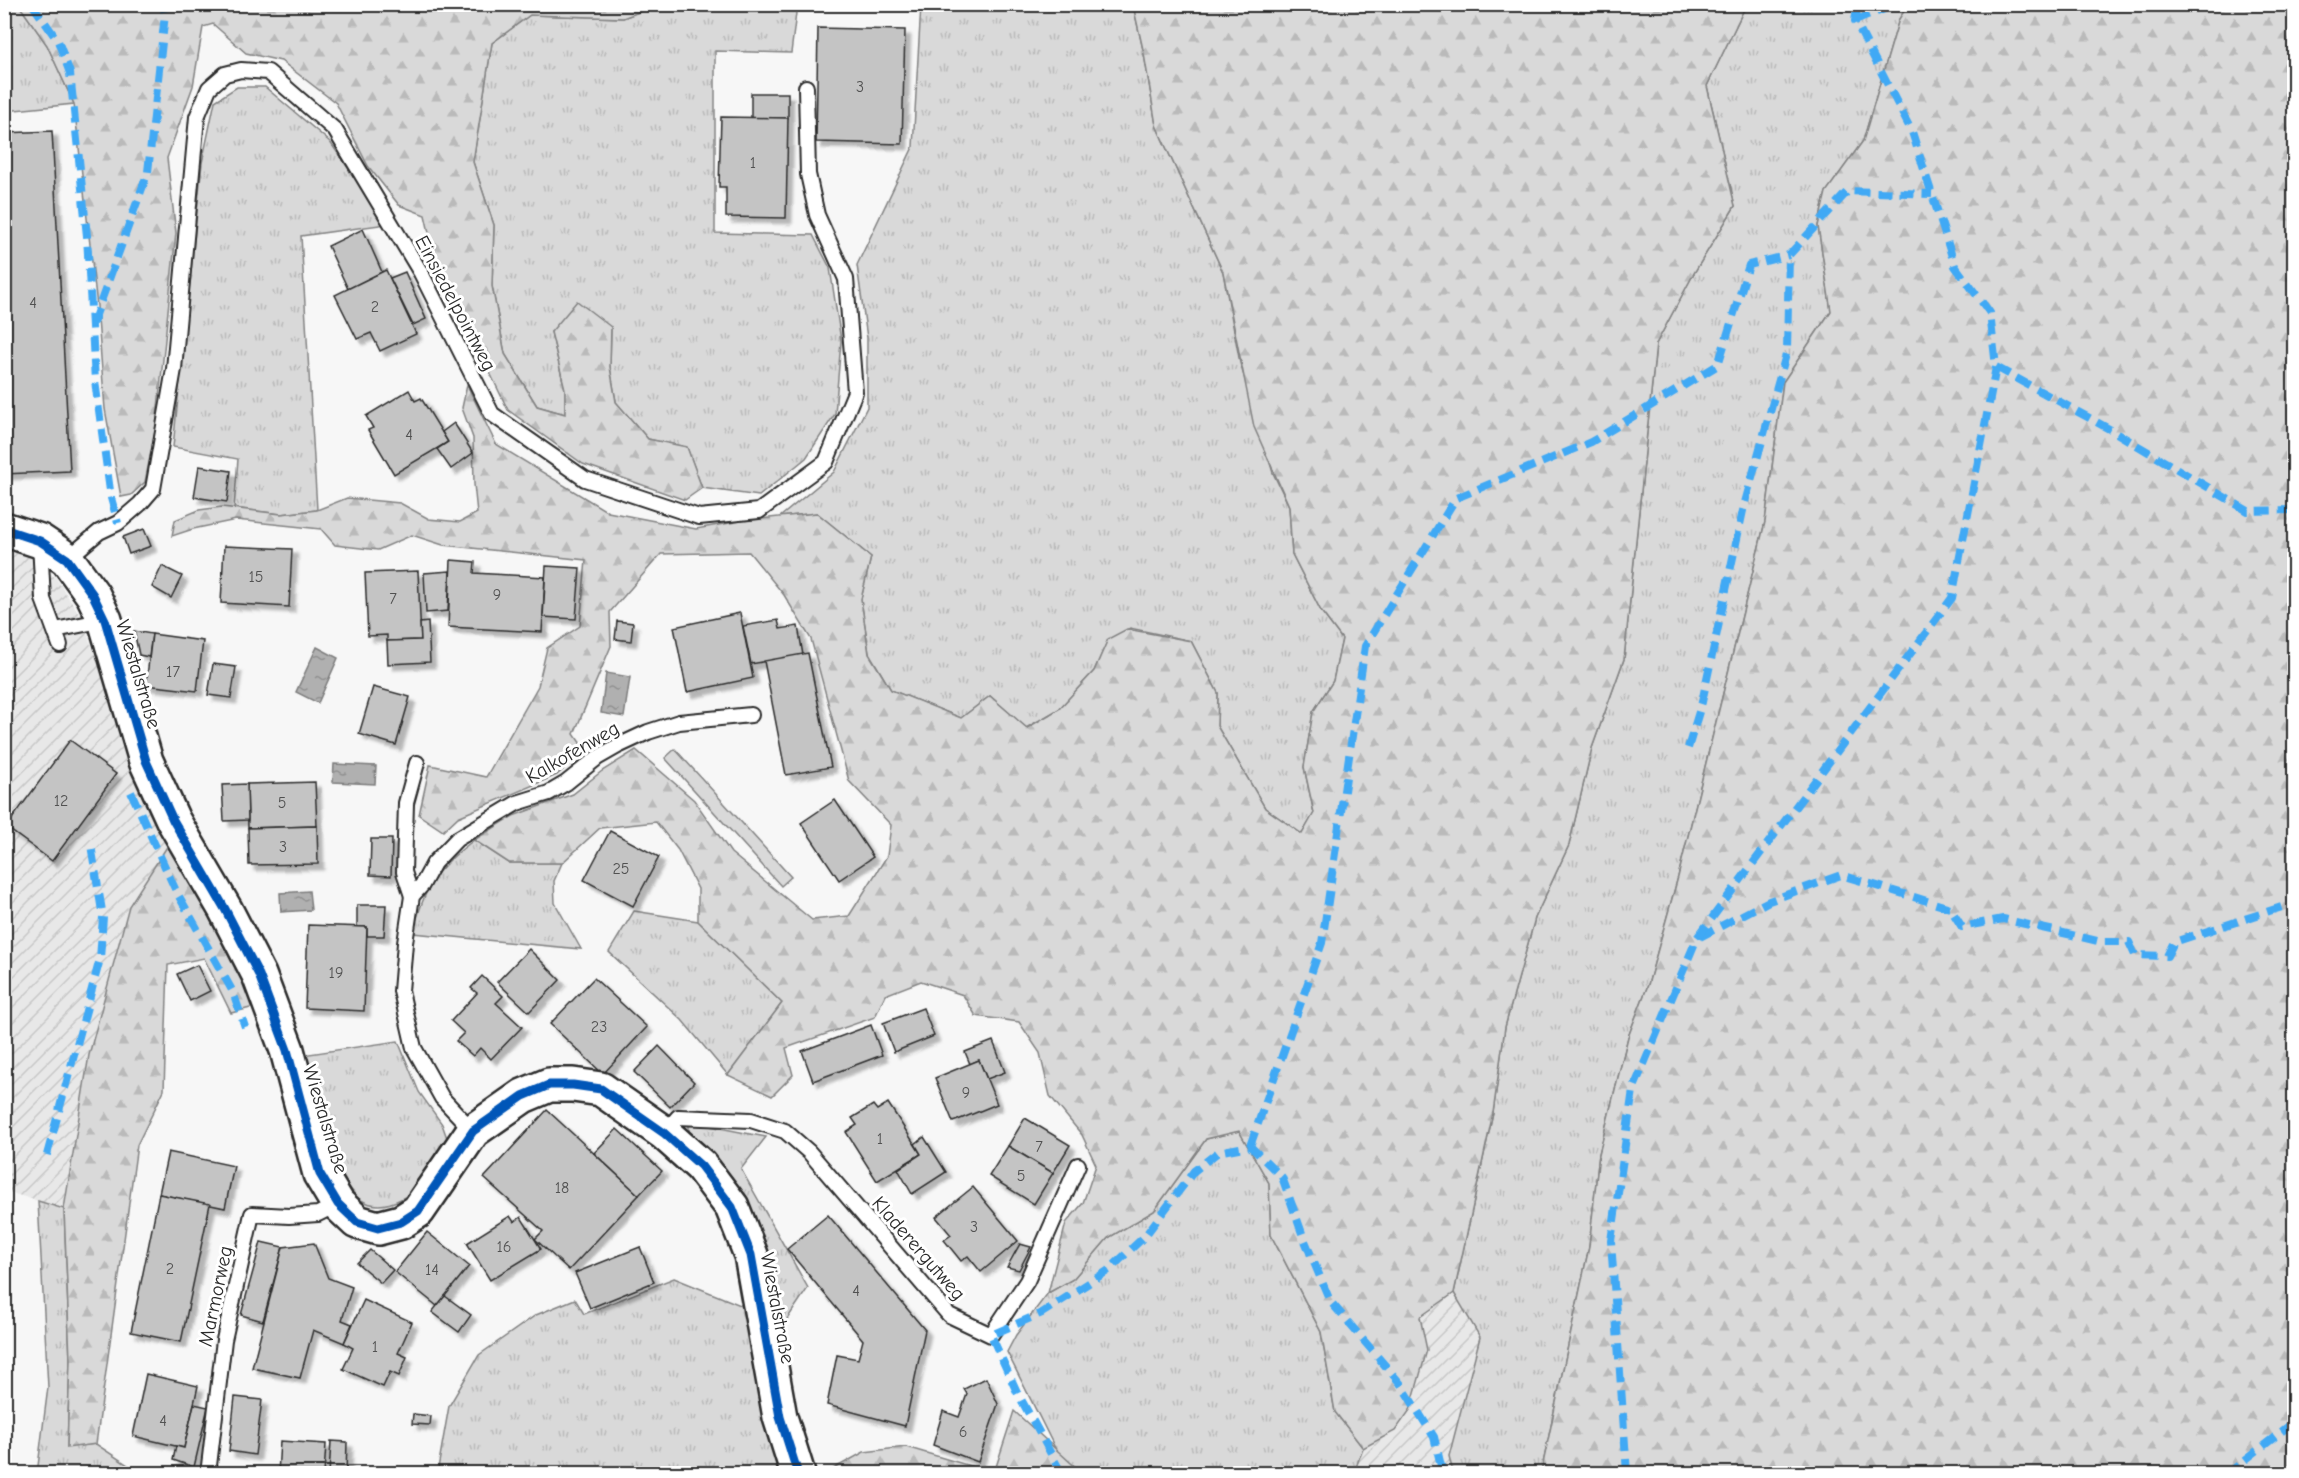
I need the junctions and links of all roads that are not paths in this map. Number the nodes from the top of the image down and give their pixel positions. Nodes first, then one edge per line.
1 (806, 87) dead end
2 (4, 529) edge
3 (40, 541) junction
4 (67, 559) junction
5 (105, 620) junction
6 (54, 630) junction
7 (60, 645) dead end
8 (751, 715) dead end
9 (417, 762) dead end
10 (412, 896) junction
11 (472, 1131) junction
12 (664, 1133) junction
13 (1078, 1165) dead end
14 (338, 1204) junction
15 (208, 1473) edge
16 (798, 1473) edge

1 - 4 lane, Einsiedelpointweg
2 - 3 street, Wiestalstraße
3 - 4 street, Wiestalstraße
3 - 6 lane
4 - 5 street, Wiestalstraße
5 - 6 lane
5 - 14 street, Wiestalstraße
6 - 7 lane
8 - 10 lane, Kalkofenweg
9 - 10 lane, Kalkofenweg
10 - 11 lane, Kalkofenweg
11 - 12 street, Wiestalstraße
11 - 14 street, Wiestalstraße
12 - 13 lane, Kladerergutweg
12 - 16 street, Wiestalstraße
14 - 15 lane, Marmorweg

